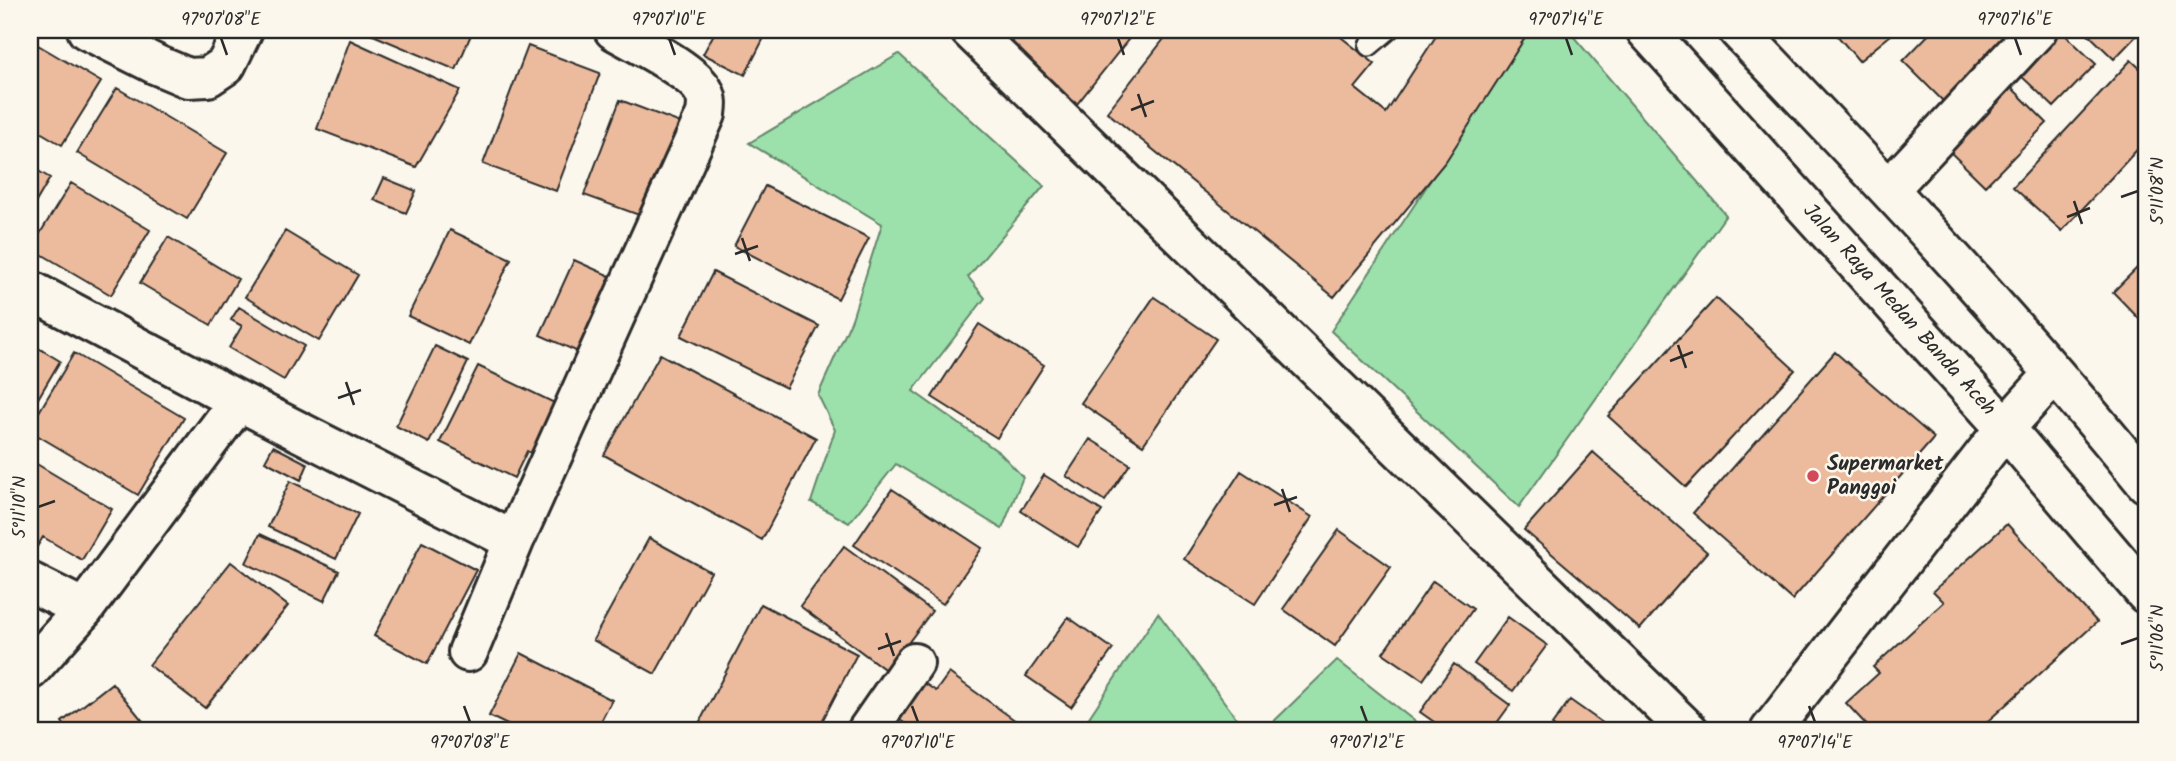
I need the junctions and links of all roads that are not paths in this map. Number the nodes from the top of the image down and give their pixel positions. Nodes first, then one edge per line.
1 (87, 30) edge
2 (243, 30) edge
3 (614, 30) edge
4 (970, 30) edge
5 (1388, 30) edge
6 (1646, 30) edge
7 (1738, 30) edge
8 (2037, 30) edge
9 (1369, 46) dead end
10 (1889, 189) junction
11 (30, 290) edge
12 (2054, 374) junction
13 (239, 401) junction
14 (2005, 428) junction
15 (2146, 483) edge
16 (514, 541) junction
17 (30, 582) edge
18 (2146, 594) edge
19 (84, 609) junction
20 (468, 652) dead end
21 (914, 663) dead end
22 (30, 670) edge
23 (867, 731) edge
24 (1689, 731) edge
25 (1770, 731) edge

1 - 2 main road
3 - 16 main road
4 - 24 main road
5 - 9 lane
6 - 14 main road, Jalan Raya Medan Banda Aceh
7 - 10 main road
8 - 10 main road
10 - 12 main road
11 - 13 main road
12 - 14 main road
12 - 15 main road
13 - 16 main road
13 - 19 main road
14 - 18 main road, Jalan Raya Medan Banda Aceh
14 - 25 main road
16 - 20 main road
17 - 19 main road
19 - 22 main road
21 - 23 main road

